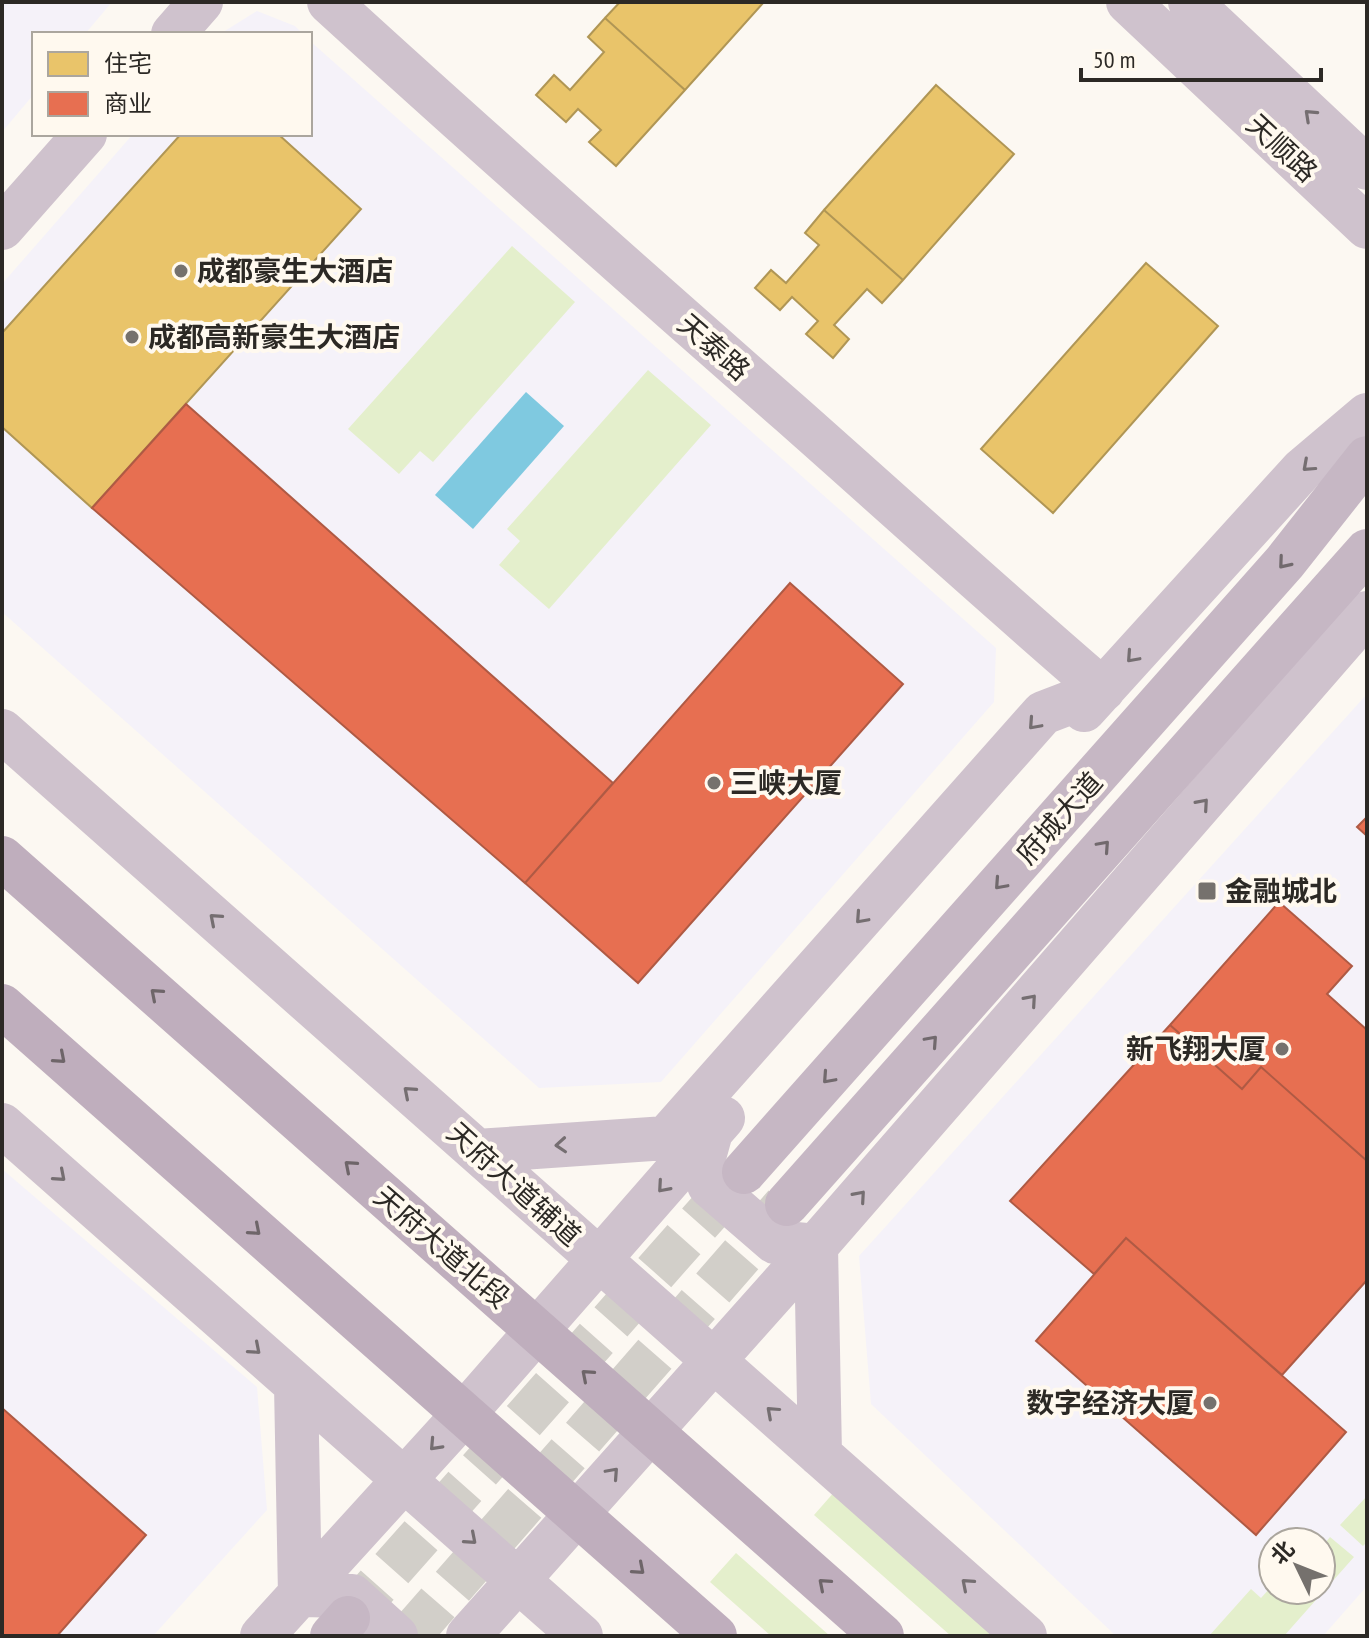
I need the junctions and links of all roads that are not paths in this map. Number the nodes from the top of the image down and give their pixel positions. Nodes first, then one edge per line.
1 (201, 2) edge
2 (329, 2) edge
3 (1128, 2) edge
4 (1190, 2) edge
5 (175, 32) edge
6 (83, 136) edge
7 (1367, 168) edge
8 (1367, 227) edge
9 (2, 228) edge
10 (1367, 415) edge
11 (1367, 458) edge
12 (1367, 551) edge
13 (1367, 613) edge
14 (1103, 690) junction
15 (2, 731) edge
16 (2, 858) edge
17 (2, 1006) edge
18 (2, 1125) edge
19 (711, 1132) junction
20 (477, 1151) junction
21 (744, 1172) tunnel mouth
22 (787, 1204) tunnel mouth
23 (816, 1246) junction
24 (600, 1260) junction
25 (537, 1331) junction
26 (714, 1361) junction
27 (296, 1385) junction
28 (464, 1414) junction
29 (651, 1431) junction
30 (820, 1455) junction
31 (403, 1480) junction
32 (576, 1513) junction
33 (517, 1580) junction
34 (300, 1595) junction
35 (262, 1636) edge
36 (396, 1636) edge
37 (468, 1636) edge
38 (581, 1636) edge
39 (715, 1636) edge
40 (882, 1636) edge
41 (1025, 1636) edge

1 - 5 street
2 - 14 street, 天泰路
3 - 8 street, 天顺路
7 -> 4 street, 天顺路
6 - 9 street
10 -> 14 street
11 -> 21 main road, 府城大道
22 -> 12 main road, 府城大道
23 -> 13 street
14 - 19 street
14 -> 20 street
20 -> 15 street, 天府大道辅道
25 -> 16 main road, 天府大道北段
17 -> 28 main road
18 -> 27 street
19 - 23 street
19 -> 24 street
20 - 24 street, 天府大道辅道
23 - 26 street
23 - 30 street
24 - 25 street
24 - 26 street, 天府大道辅道
25 - 28 street
29 -> 25 main road, 天府大道北段
26 - 29 street
30 -> 26 street, 天府大道辅道
27 - 31 street
27 - 34 street
28 -> 31 street
28 - 32 main road
32 -> 29 street
40 -> 29 main road, 天府大道北段
41 -> 30 street, 天府大道辅道
31 -> 33 street
31 - 34 street
32 - 33 street
32 -> 39 main road
33 - 37 street
33 - 38 street
34 - 35 street
34 - 36 street

